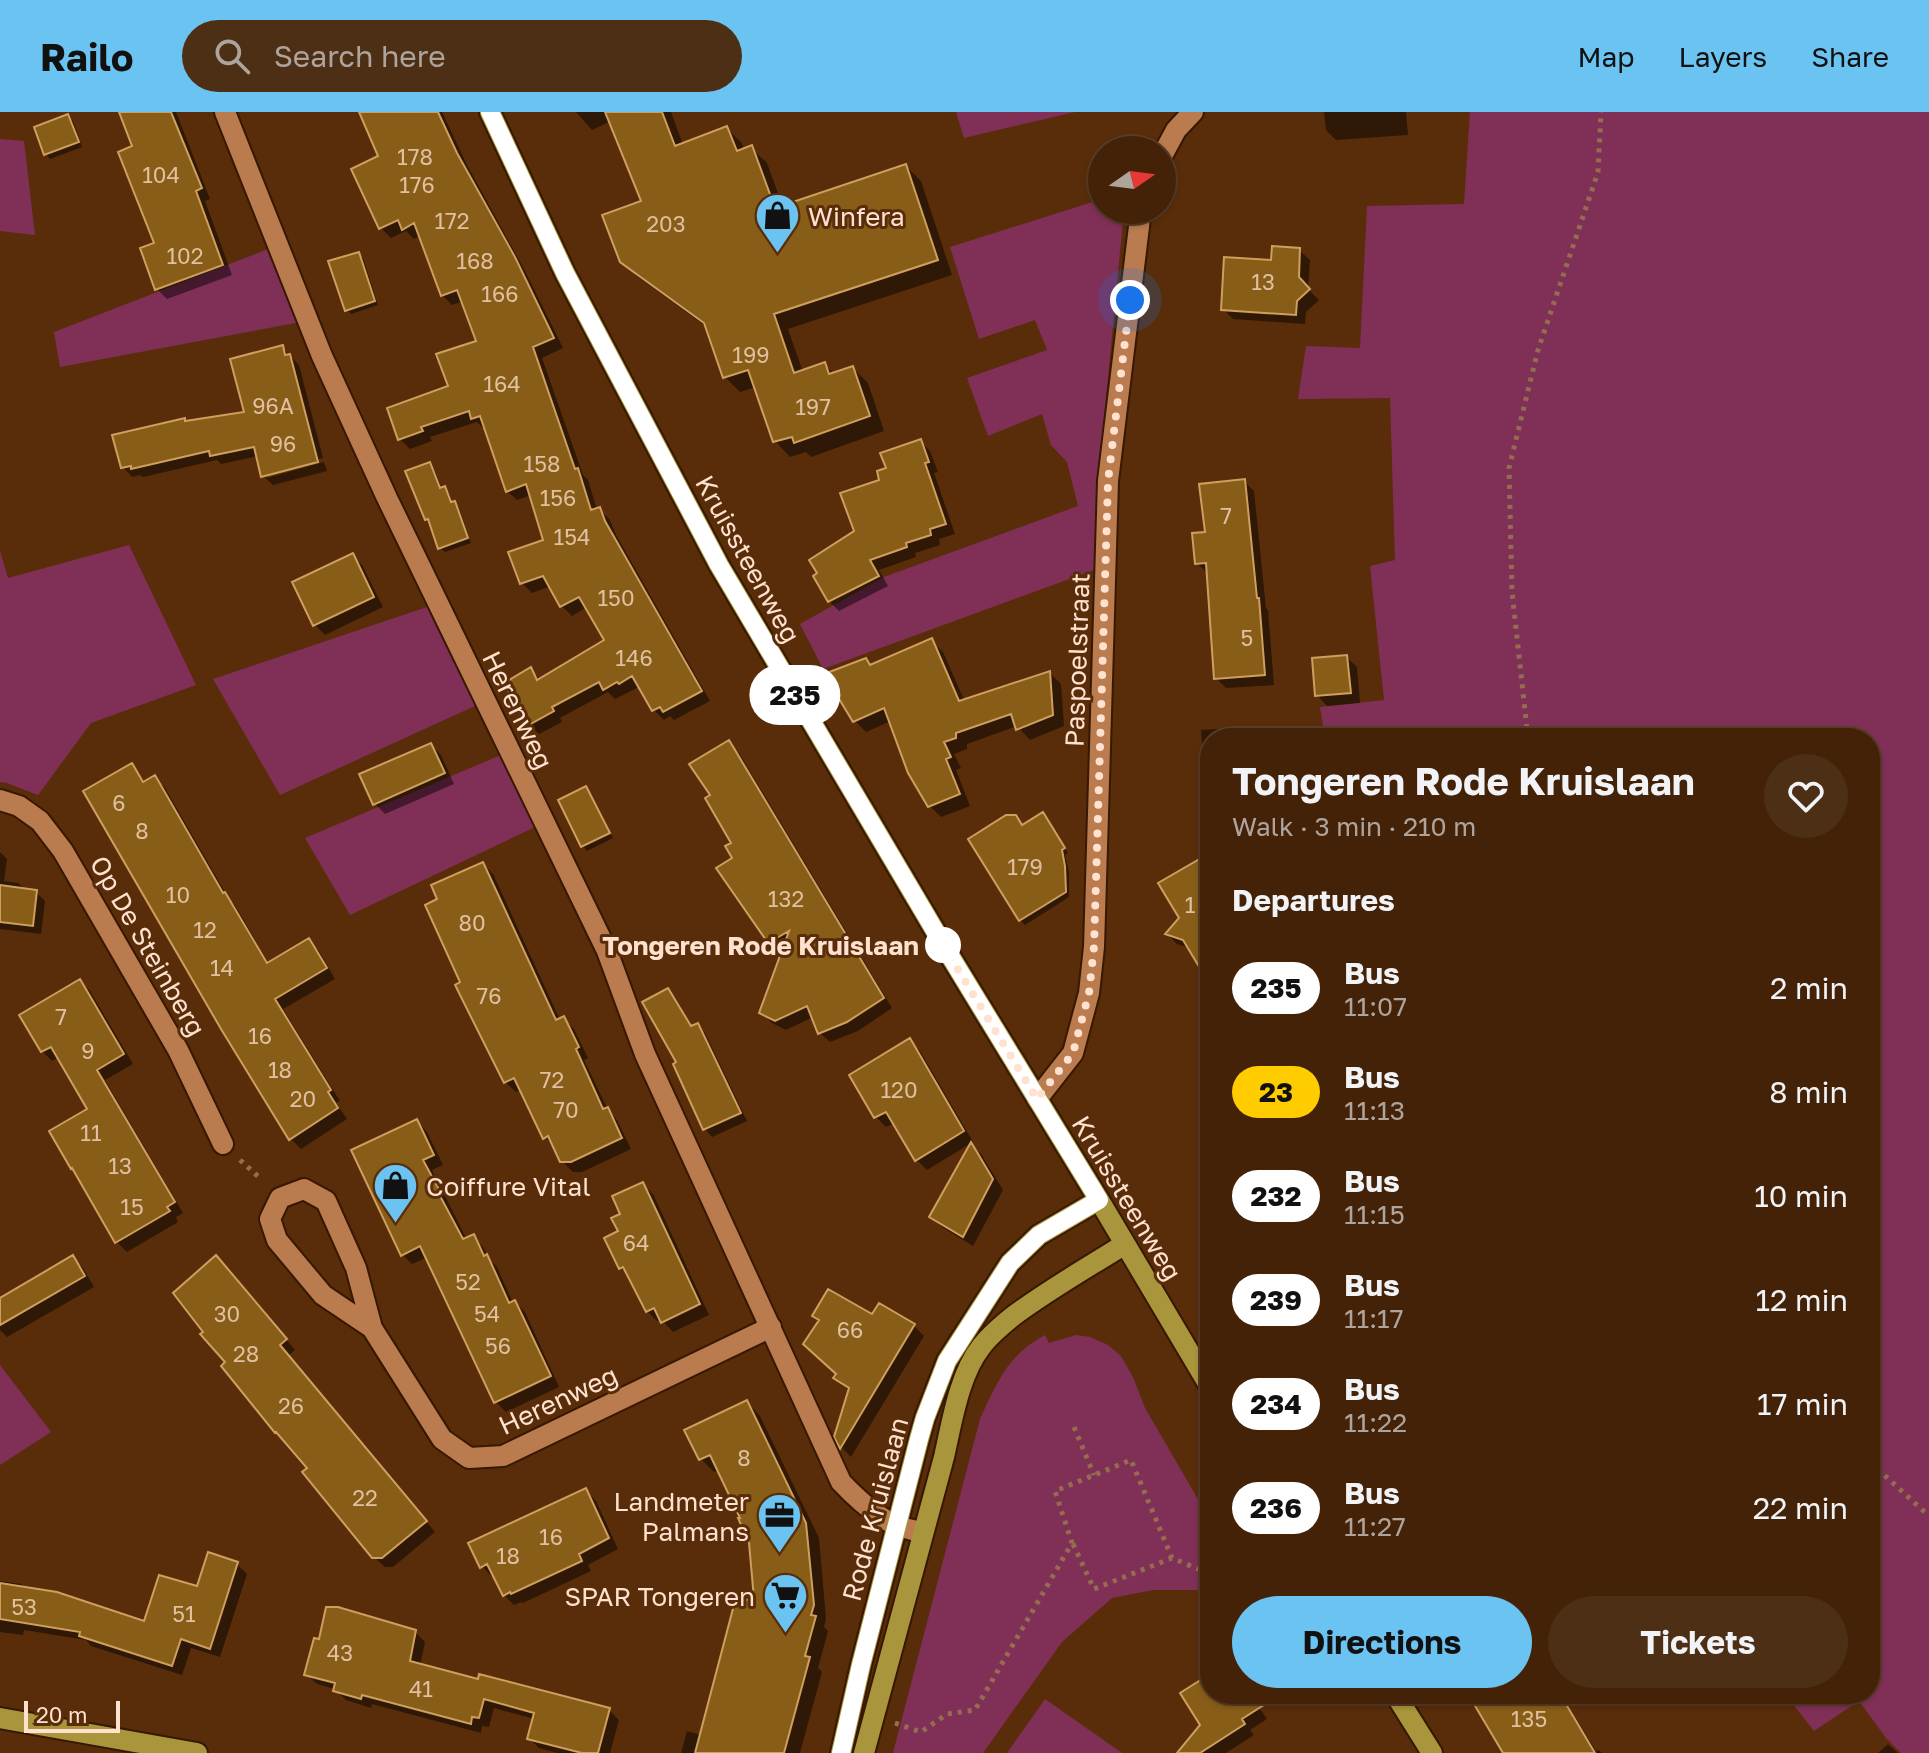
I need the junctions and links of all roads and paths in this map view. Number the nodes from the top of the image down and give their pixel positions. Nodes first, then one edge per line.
1 (225, 112) edge
2 (490, 112) edge
3 (1193, 112) edge
4 (1601, 112) edge
5 (1173, 136) edge
6 (1139, 224) edge
7 (1527, 728) edge
8 (0, 800) edge
9 (1037, 1099) junction
10 (223, 1144) joint
11 (280, 1198) junction
12 (1099, 1200) junction
13 (1125, 1244) junction
14 (771, 1327) junction
15 (372, 1328) junction
16 (1200, 1370) edge
17 (1074, 1427) dead end
18 (1880, 1471) edge
19 (1094, 1475) junction
20 (1929, 1516) edge
21 (896, 1525) junction
22 (923, 1533) junction
23 (1072, 1543) junction
24 (1172, 1558) junction
25 (1200, 1570) edge
26 (1401, 1704) edge
27 (874, 1717) junction
28 (0, 1718) edge
29 (197, 1753) edge
30 (841, 1753) edge
31 (864, 1753) edge
32 (1432, 1753) edge

1 - 14 street, Herenweg
2 - 9 main road, Kruissteenweg
3 - 5 street
4 - 7 path
6 - 9 street, Paspoelstraat
8 - 10 street, Op De Steinberg
9 - 12 main road, Kruissteenweg
10 - 11 path
11 - 15 street, Herenweg
11 - 15 street, Herenweg
12 - 13 main road, Kruissteenweg
12 - 21 main road, Rode Kruislaan
13 - 16 main road, Kruissteenweg
13 - 22 main road, Rode Kruislaan
14 - 15 street, Herenweg
14 - 21 street, Herenweg
17 - 19 path
18 - 20 path
19 - 23 path
19 - 24 path
21 - 22 street, Herenweg
21 - 30 main road, Rode Kruislaan
22 - 27 main road, Rode Kruislaan
23 - 24 path
23 - 27 path
24 - 25 path
26 - 32 main road
27 - 31 main road, Rode Kruislaan
28 - 29 main road

